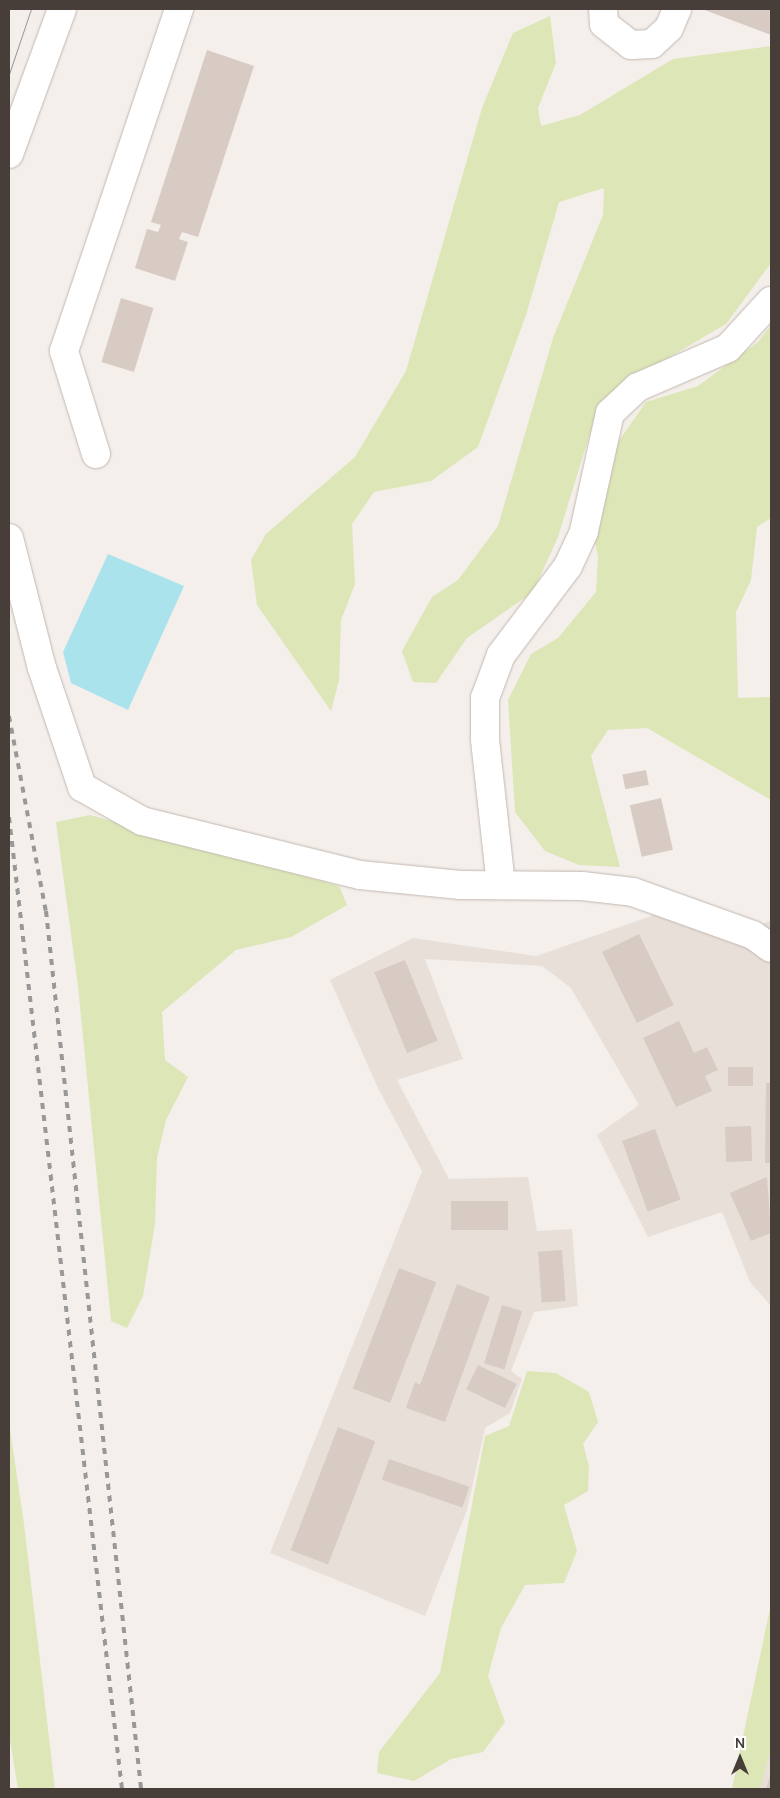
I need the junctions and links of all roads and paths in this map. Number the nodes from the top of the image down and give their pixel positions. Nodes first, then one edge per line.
1 (62, 9) edge
2 (179, 9) edge
3 (603, 9) edge
4 (677, 9) edge
5 (9, 154) edge
6 (771, 301) edge
7 (96, 454) dead end
8 (9, 538) edge
9 (501, 885) junction
10 (771, 948) edge

1 - 5 street
2 - 7 street
3 - 4 street
6 - 9 street
8 - 9 street
9 - 10 street

